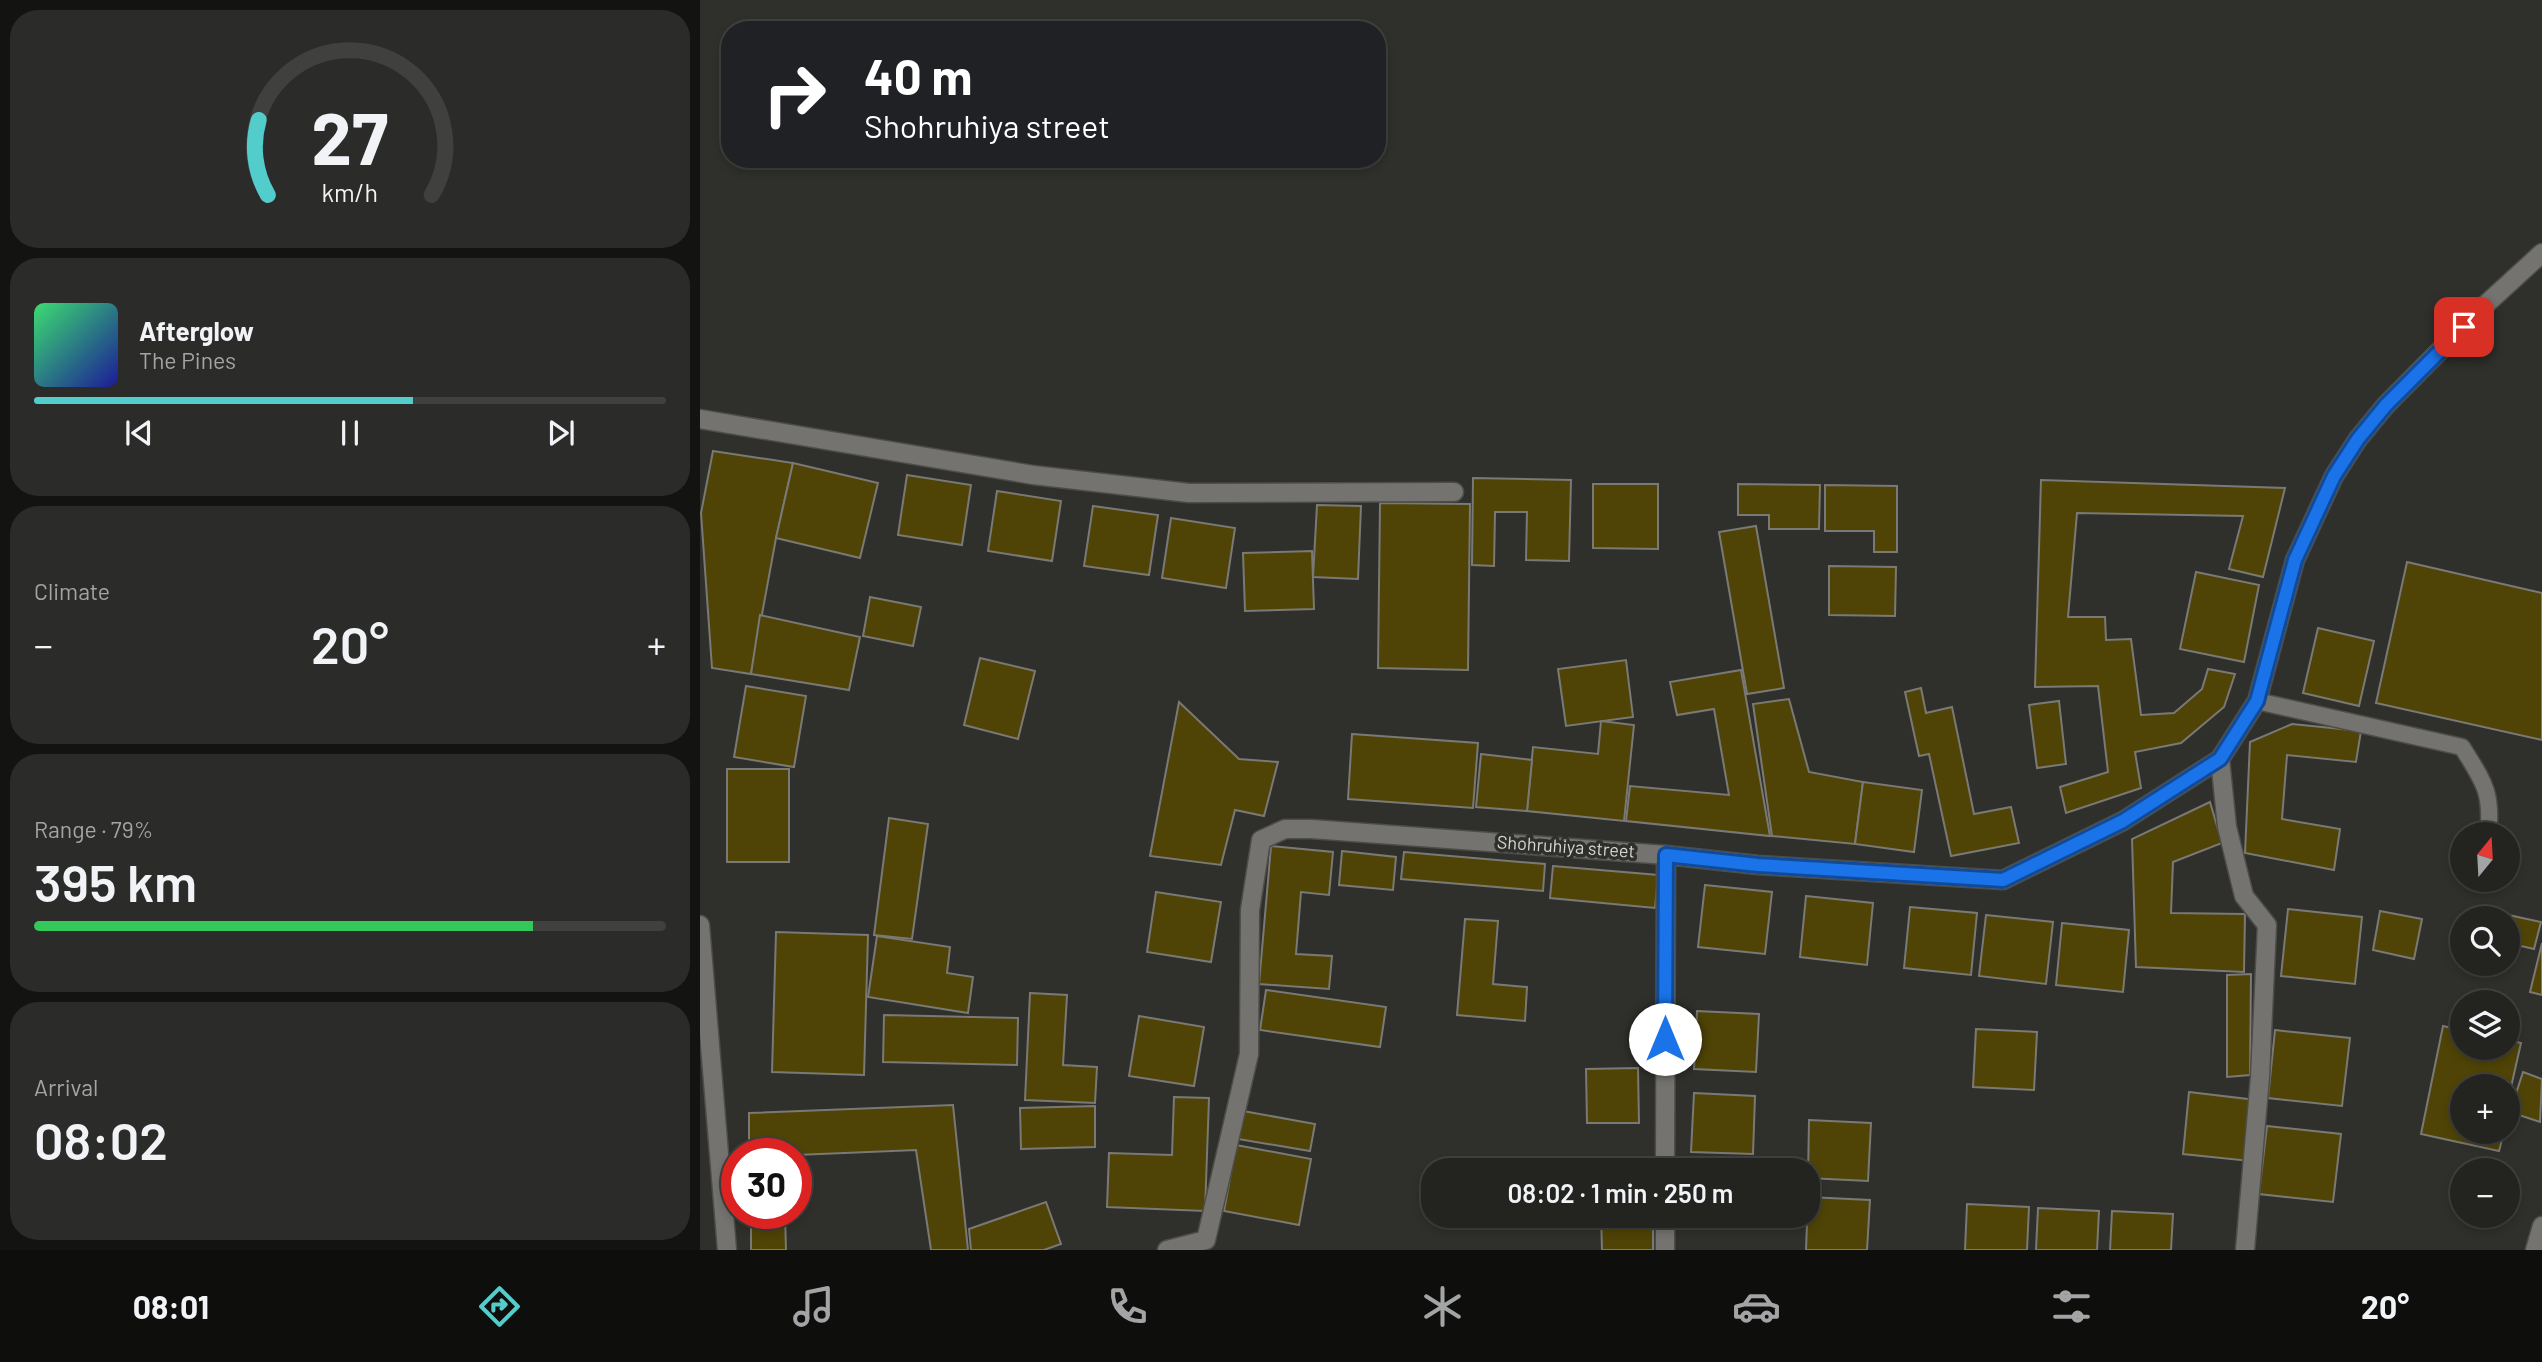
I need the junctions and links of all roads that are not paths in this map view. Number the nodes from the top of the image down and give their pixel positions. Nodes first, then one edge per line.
1 (2542, 253) edge
2 (700, 419) edge
3 (1454, 492) dead end
4 (2257, 701) junction
5 (2220, 759) junction
6 (2488, 822) edge
7 (1666, 855) junction
8 (700, 925) edge
9 (704, 1035) edge
10 (1665, 1158) edge
11 (2542, 1226) edge
12 (1665, 1228) edge
13 (1207, 1245) edge
14 (727, 1250) edge
15 (1167, 1250) edge
16 (1665, 1250) edge
17 (2245, 1250) edge
18 (2535, 1250) edge

1 - 4 street, Shohruhiya street
2 - 3 street
4 - 5 street, Shohruhiya street
4 - 6 lane
5 - 7 street, Shohruhiya street
5 - 17 street
7 - 10 street
7 - 13 street, Shohruhiya street
8 - 9 street
9 - 14 street
11 - 18 street
12 - 16 street
13 - 15 street, Shohruhiya street

